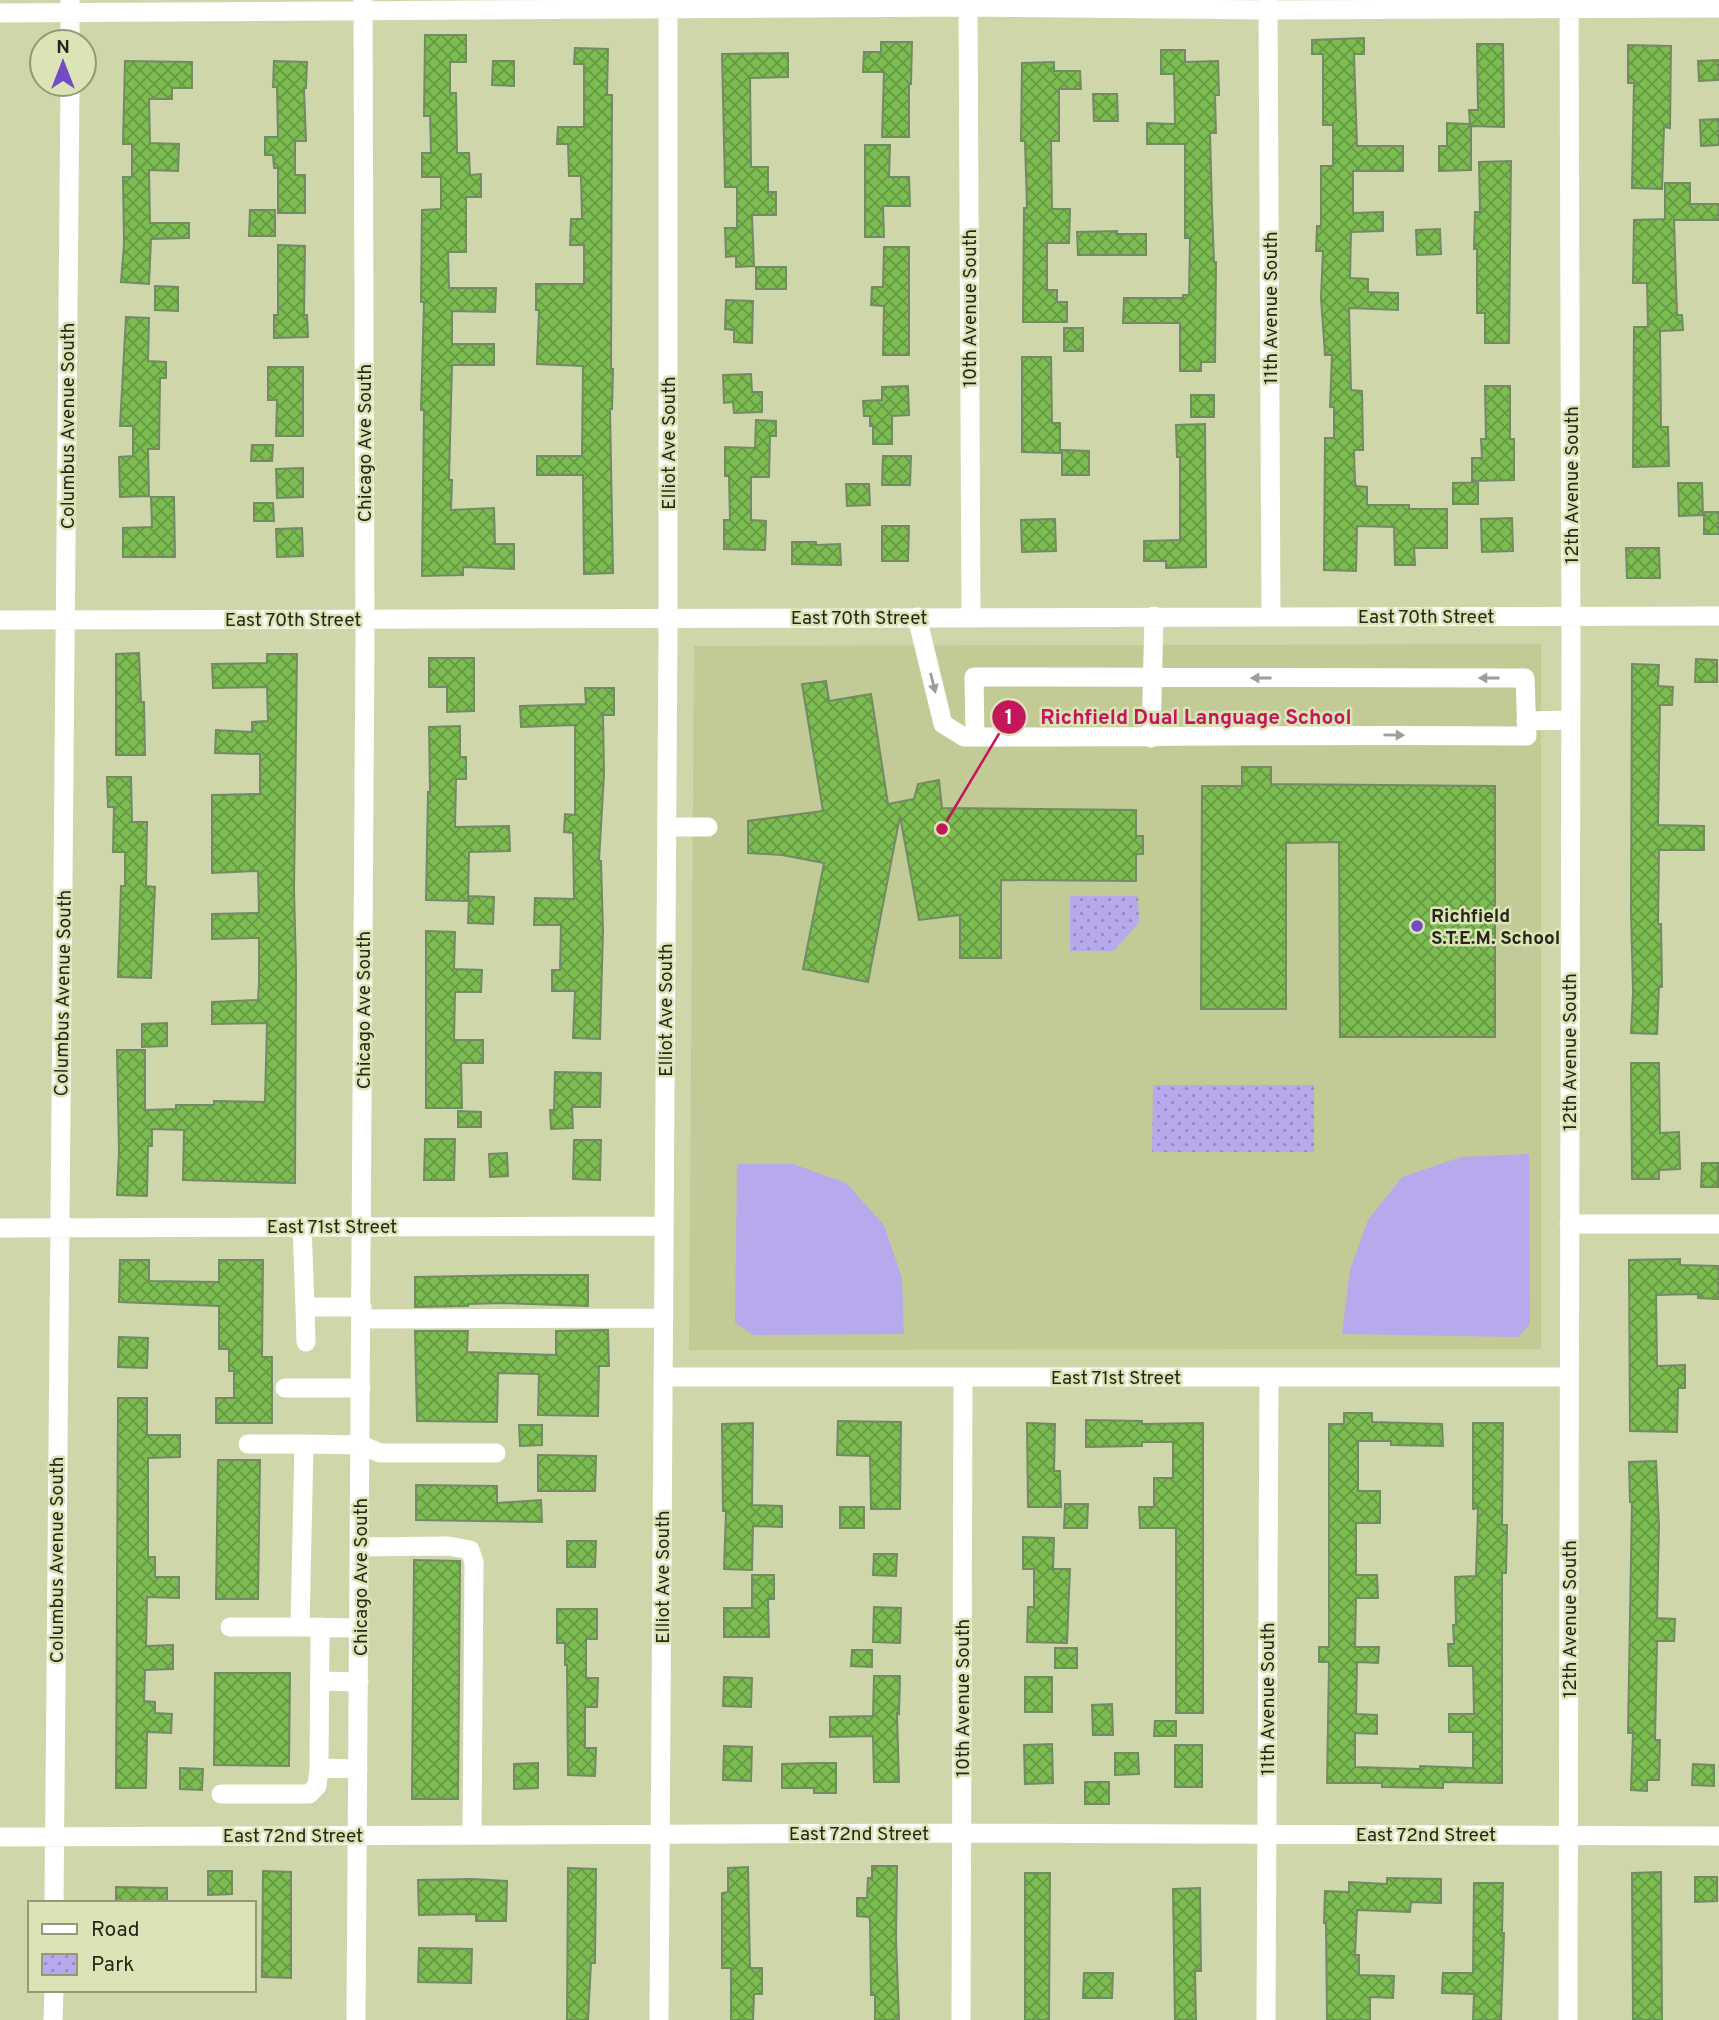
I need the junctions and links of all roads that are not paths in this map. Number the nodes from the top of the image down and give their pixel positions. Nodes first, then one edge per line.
1 (668, 4) edge
2 (968, 4) edge
3 (1569, 4) edge
4 (1268, 5) edge
5 (70, 6) edge
6 (363, 6) edge
7 (1719, 8) edge
8 (0, 13) edge
9 (70, 28) edge
10 (70, 98) edge
11 (1154, 616) junction
12 (1271, 616) junction
13 (1571, 616) junction
14 (1719, 616) edge
15 (668, 617) junction
16 (917, 617) junction
17 (971, 617) junction
18 (365, 618) junction
19 (0, 620) edge
20 (66, 620) junction
21 (1152, 677) junction
22 (1571, 720) junction
23 (1526, 721) junction
24 (975, 737) junction
25 (1151, 738) junction
26 (667, 827) junction
27 (708, 827) dead end
28 (1569, 1224) junction
29 (1719, 1224) edge
30 (302, 1226) junction
31 (361, 1226) junction
32 (664, 1226) junction
33 (59, 1227) junction
34 (0, 1228) edge
35 (305, 1307) junction
36 (362, 1313) junction
37 (664, 1318) junction
38 (306, 1342) dead end
39 (663, 1377) junction
40 (963, 1377) junction
41 (1269, 1377) junction
42 (1569, 1377) junction
43 (285, 1388) dead end
44 (361, 1388) junction
45 (248, 1444) dead end
46 (304, 1444) junction
47 (361, 1445) junction
48 (496, 1453) dead end
49 (360, 1547) junction
50 (230, 1627) dead end
51 (300, 1627) junction
52 (320, 1627) junction
53 (359, 1628) junction
54 (320, 1681) junction
55 (359, 1682) junction
56 (319, 1768) junction
57 (358, 1769) junction
58 (221, 1794) dead end
59 (962, 1833) junction
60 (660, 1834) junction
61 (358, 1835) junction
62 (472, 1835) junction
63 (1267, 1835) junction
64 (1569, 1835) junction
65 (54, 1836) junction
66 (1719, 1836) edge
67 (0, 1837) edge
68 (54, 1901) edge
69 (54, 1992) edge
70 (53, 2020) edge
71 (356, 2020) edge
72 (659, 2020) edge
73 (961, 2020) edge
74 (1266, 2020) edge
75 (1568, 2020) edge

1 - 2 street
1 - 6 street
1 - 15 street, Elliot Ave South
2 - 4 street
2 - 17 street, 10th Avenue South
3 - 4 street
3 - 7 street
3 - 13 street, 12th Avenue South
4 - 12 street, 11th Avenue South
5 - 6 street
5 - 8 street
5 - 9 street
6 - 18 street, Chicago Ave South
10 - 20 street, Columbus Avenue South
11 - 12 street, East 70th Street
11 - 17 street, East 70th Street
11 - 21 street
12 - 13 street, East 70th Street
13 - 14 street, East 70th Street
13 - 22 street, 12th Avenue South
15 - 16 street, East 70th Street
15 - 18 street, East 70th Street
15 - 26 street, Elliot Ave South
16 - 17 street, East 70th Street
16 -> 24 street
18 - 20 street, East 70th Street
18 - 31 street, Chicago Ave South
19 - 20 street, East 70th Street
20 - 33 street, Columbus Avenue South
23 -> 21 street
21 - 24 street
21 - 25 street
22 - 23 street
22 - 28 street, 12th Avenue South
25 -> 23 street
24 - 25 street
26 - 27 street
26 - 32 street, Elliot Ave South
28 - 29 street
28 - 42 street, 12th Avenue South
30 - 31 street, East 71st Street
30 - 33 street, East 71st Street
30 - 35 street
31 - 32 street, East 71st Street
31 - 36 street, Chicago Ave South
32 - 37 street, Elliot Ave South
33 - 34 street, East 71st Street
33 - 65 street, Columbus Avenue South
35 - 36 street
35 - 38 street
36 - 37 street
36 - 44 street, Chicago Ave South
37 - 39 street, Elliot Ave South
39 - 40 street, East 71st Street
39 - 60 street, Elliot Ave South
40 - 41 street, East 71st Street
40 - 59 street, 10th Avenue South
41 - 42 street, East 71st Street
41 - 63 street, 11th Avenue South
42 - 64 street, 12th Avenue South
43 - 44 street
44 - 47 street, Chicago Ave South
45 - 46 street
46 - 47 street
46 - 51 street
47 - 48 street
47 - 49 street, Chicago Ave South
49 - 53 street, Chicago Ave South
49 - 62 street
50 - 51 street
51 - 52 street
52 - 53 street
52 - 54 street
53 - 55 street, Chicago Ave South
54 - 55 street
54 - 56 street
55 - 57 street, Chicago Ave South
56 - 57 street
56 - 58 street
57 - 61 street, Chicago Ave South
59 - 60 street, East 72nd Street
59 - 63 street, East 72nd Street
59 - 73 street, 10th Avenue South
60 - 62 street, East 72nd Street
60 - 72 street, Elliot Ave South
61 - 62 street, East 72nd Street
61 - 65 street, East 72nd Street
61 - 71 street, Chicago Ave South
63 - 64 street, East 72nd Street
63 - 74 street, 11th Avenue South
64 - 66 street, East 72nd Street
64 - 75 street, 12th Avenue South
65 - 67 street, East 72nd Street
65 - 68 street, Columbus Avenue South
69 - 70 street

